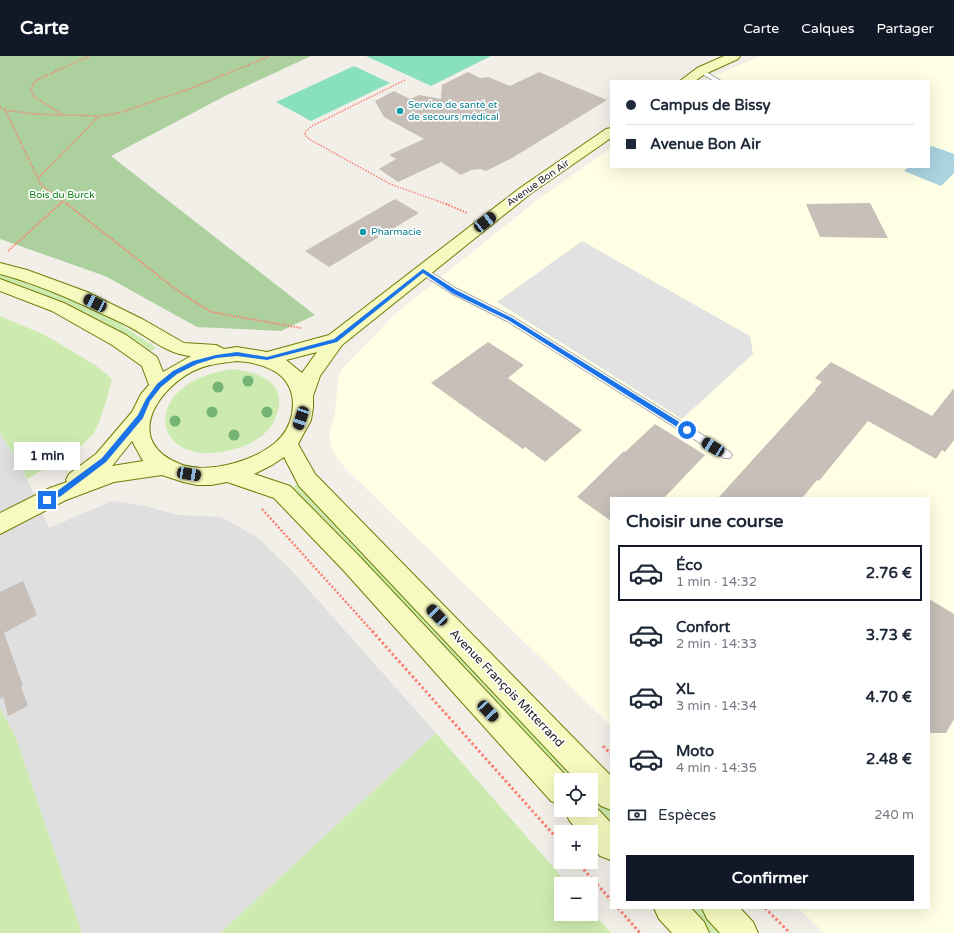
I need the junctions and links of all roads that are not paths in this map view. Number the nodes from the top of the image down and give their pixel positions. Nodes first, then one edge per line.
1 (734, 56) edge
2 (701, 71) junction
3 (688, 80) edge
4 (716, 80) edge
5 (610, 133) edge
6 (2, 261) edge
7 (423, 271) junction
8 (0, 285) edge
9 (335, 340) junction
10 (237, 354) junction
11 (267, 358) junction
12 (159, 386) junction
13 (304, 394) junction
14 (140, 416) junction
15 (287, 444) junction
16 (727, 455) dead end
17 (165, 466) junction
18 (228, 474) junction
19 (58, 494) junction
20 (0, 524) edge
21 (554, 782) edge
22 (610, 795) edge
23 (585, 817) edge
24 (610, 844) edge
25 (671, 909) edge
26 (719, 909) edge
27 (693, 933) edge
28 (742, 933) edge

1 - 2 main road
2 - 3 main road
2 - 4 lane
5 - 7 main road, Avenue Bon Air
6 - 10 main road
7 - 9 main road, Avenue Bon Air
7 - 16 lane
8 - 12 main road
9 - 11 main road, Avenue Bon Air
9 - 13 main road, Avenue Bon Air
10 - 11 main road
10 - 12 main road
11 - 13 main road
12 - 14 main road
13 - 15 main road, Avenue Bon Air
14 - 17 main road
14 - 19 main road
15 - 18 main road
15 - 22 main road, Avenue François Mitterrand
17 - 18 main road
17 - 19 main road
18 - 21 main road
19 - 20 main road
23 - 24 main road
25 - 27 main road
26 - 28 main road

